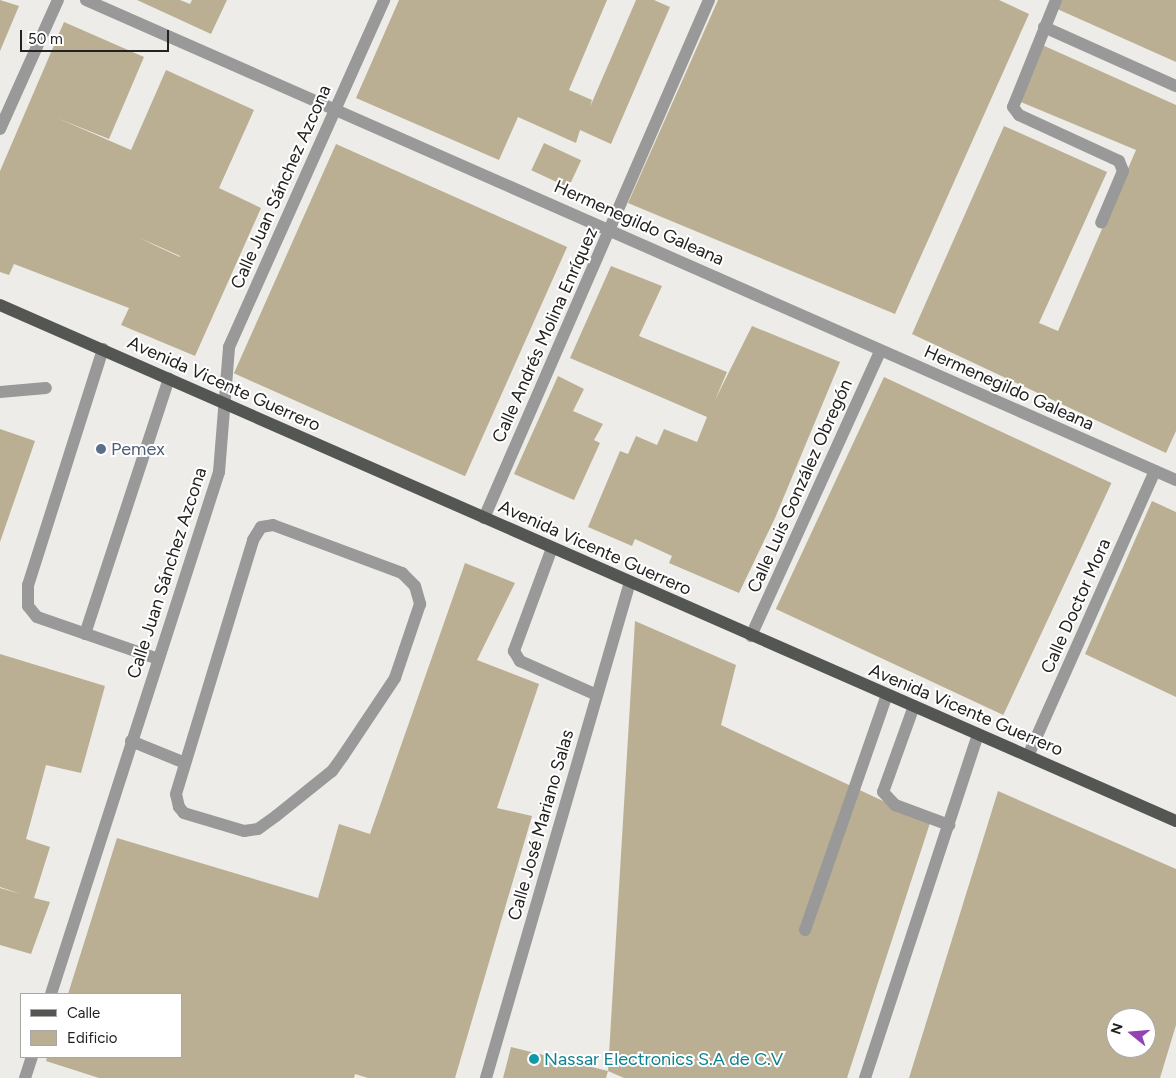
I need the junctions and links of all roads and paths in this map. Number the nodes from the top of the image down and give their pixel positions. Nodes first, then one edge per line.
1 (58, 0) edge
2 (86, 0) edge
3 (384, 0) edge
4 (709, 0) edge
5 (1056, 0) edge
6 (1044, 28) junction
7 (1176, 86) edge
8 (336, 109) junction
9 (0, 130) edge
10 (1101, 223) dead end
11 (611, 229) junction
12 (0, 305) edge
13 (103, 349) junction
14 (880, 351) junction
15 (169, 378) junction
16 (46, 388) dead end
17 (0, 392) edge
18 (227, 404) junction
19 (1155, 471) junction
20 (1176, 480) edge
21 (484, 518) junction
22 (552, 548) junction
23 (630, 582) junction
24 (85, 634) junction
25 (751, 636) junction
26 (158, 660) junction
27 (597, 695) junction
28 (887, 695) junction
29 (914, 706) junction
30 (978, 734) junction
31 (132, 741) junction
32 (1028, 756) junction
33 (185, 763) junction
34 (1176, 821) edge
35 (948, 825) junction
36 (805, 930) dead end
37 (51, 993) edge
38 (32, 1058) edge
39 (25, 1078) edge
40 (486, 1078) edge
41 (865, 1078) edge

1 - 9 street
2 - 8 street, Hermenegildo Galeana
3 - 8 street, Calle Juan Sánchez Azcona
4 - 11 street, Calle Andrés Molina Enríquez
5 - 6 street
6 - 7 street
6 - 10 street
8 - 11 street, Hermenegildo Galeana
8 - 18 street, Calle Juan Sánchez Azcona
11 - 14 street, Hermenegildo Galeana
11 - 21 street, Calle Andrés Molina Enríquez
12 - 13 main road, Avenida Vicente Guerrero
13 - 15 main road, Avenida Vicente Guerrero
13 - 24 street
14 - 19 street, Hermenegildo Galeana
14 - 25 street, Calle Luis González Obregón
15 - 18 main road, Avenida Vicente Guerrero
15 - 24 street
16 - 17 street
18 - 21 main road, Avenida Vicente Guerrero
18 - 26 street, Calle Juan Sánchez Azcona
19 - 20 street, Hermenegildo Galeana
19 - 32 street, Calle Doctor Mora
21 - 22 main road, Avenida Vicente Guerrero
22 - 23 main road, Avenida Vicente Guerrero
22 - 27 street
23 - 25 main road, Avenida Vicente Guerrero
23 - 27 street, Calle José Mariano Salas
24 - 26 street
25 - 28 main road, Avenida Vicente Guerrero
26 - 31 street, Calle Juan Sánchez Azcona
27 - 40 street, Calle José Mariano Salas
28 - 29 main road, Avenida Vicente Guerrero
28 - 36 street
29 - 30 main road, Avenida Vicente Guerrero
29 - 35 street
30 - 32 main road, Avenida Vicente Guerrero
30 - 35 street
31 - 33 street
31 - 37 street, Calle Juan Sánchez Azcona
32 - 34 main road, Avenida Vicente Guerrero
33 - 33 street
35 - 41 street
38 - 39 street

